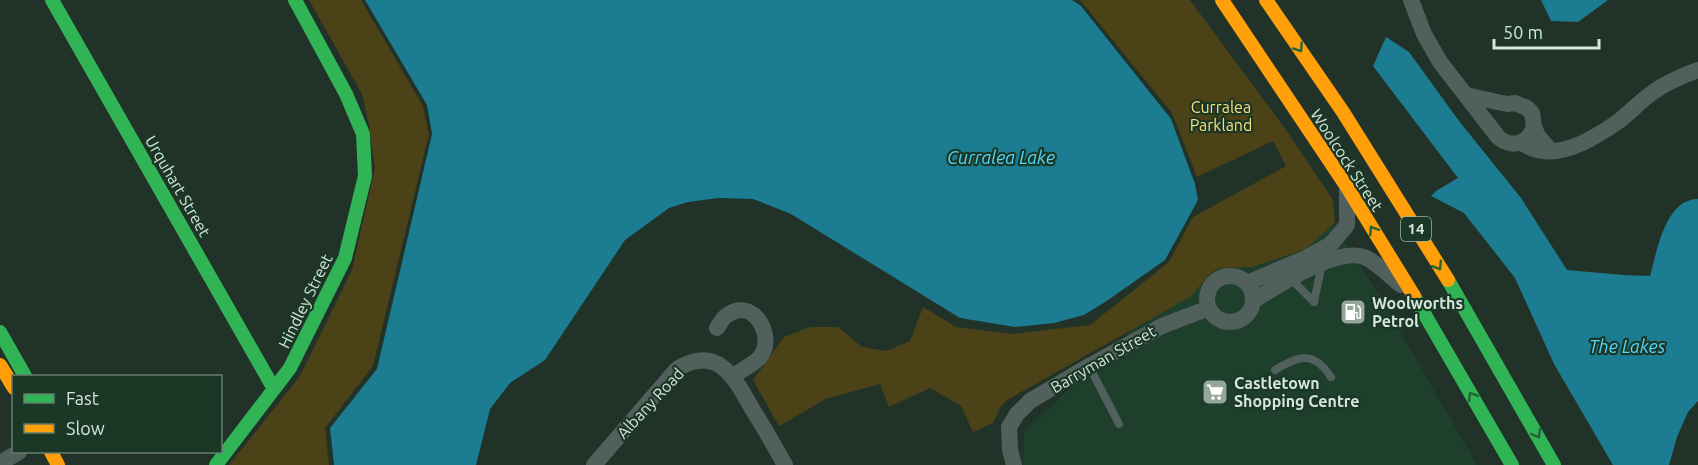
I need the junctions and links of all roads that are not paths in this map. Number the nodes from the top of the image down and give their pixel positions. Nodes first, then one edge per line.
1 (52, 0) edge
2 (295, 0) edge
3 (1222, 0) edge
4 (1266, 0) edge
5 (1411, 0) edge
6 (1698, 70) edge
7 (1466, 94) junction
8 (1508, 104) junction
9 (1534, 127) junction
10 (1494, 132) junction
11 (1522, 143) junction
12 (1551, 151) junction
13 (1347, 187) junction
14 (1323, 263) junction
15 (1291, 279) junction
16 (1247, 283) junction
17 (1415, 297) junction
18 (1253, 301) junction
19 (1209, 308) junction
20 (717, 328) dead end
21 (0, 332) edge
22 (0, 365) edge
23 (1089, 366) junction
24 (1275, 370) dead end
25 (24, 375) edge
26 (733, 376) junction
27 (1330, 377) dead end
28 (12, 385) edge
29 (274, 388) junction
30 (1119, 424) dead end
31 (17, 453) edge
32 (0, 463) edge
33 (216, 465) edge
34 (594, 465) edge
35 (785, 465) edge
36 (1014, 465) edge
37 (1512, 465) edge
38 (1554, 465) edge

1 - 29 main road, Urquhart Street
2 - 29 main road, Hindley Street
3 - 13 main road, Woolcock Street / 14
4 -> 38 main road, Woolcock Street / 14
5 - 7 street
6 - 12 street
7 - 8 street
7 - 10 street
8 - 9 street
8 - 10 street
9 - 11 street
9 - 12 street
10 - 11 street
11 - 12 street
13 - 16 street
17 -> 13 main road, Woolcock Street / 14
14 - 15 street
14 - 15 lane
14 - 17 street
15 - 18 street
16 - 18 street
16 - 19 street
37 -> 17 main road, Woolcock Street / 14
18 - 19 street
19 - 23 street, Barryman Street
20 - 26 street
21 - 25 main road
22 - 28 main road
23 - 30 lane
23 - 36 street, Barryman Street
24 - 27 lane
26 - 34 street, Albany Road
26 - 35 street
29 - 33 main road, Hindley Street
31 - 32 street

